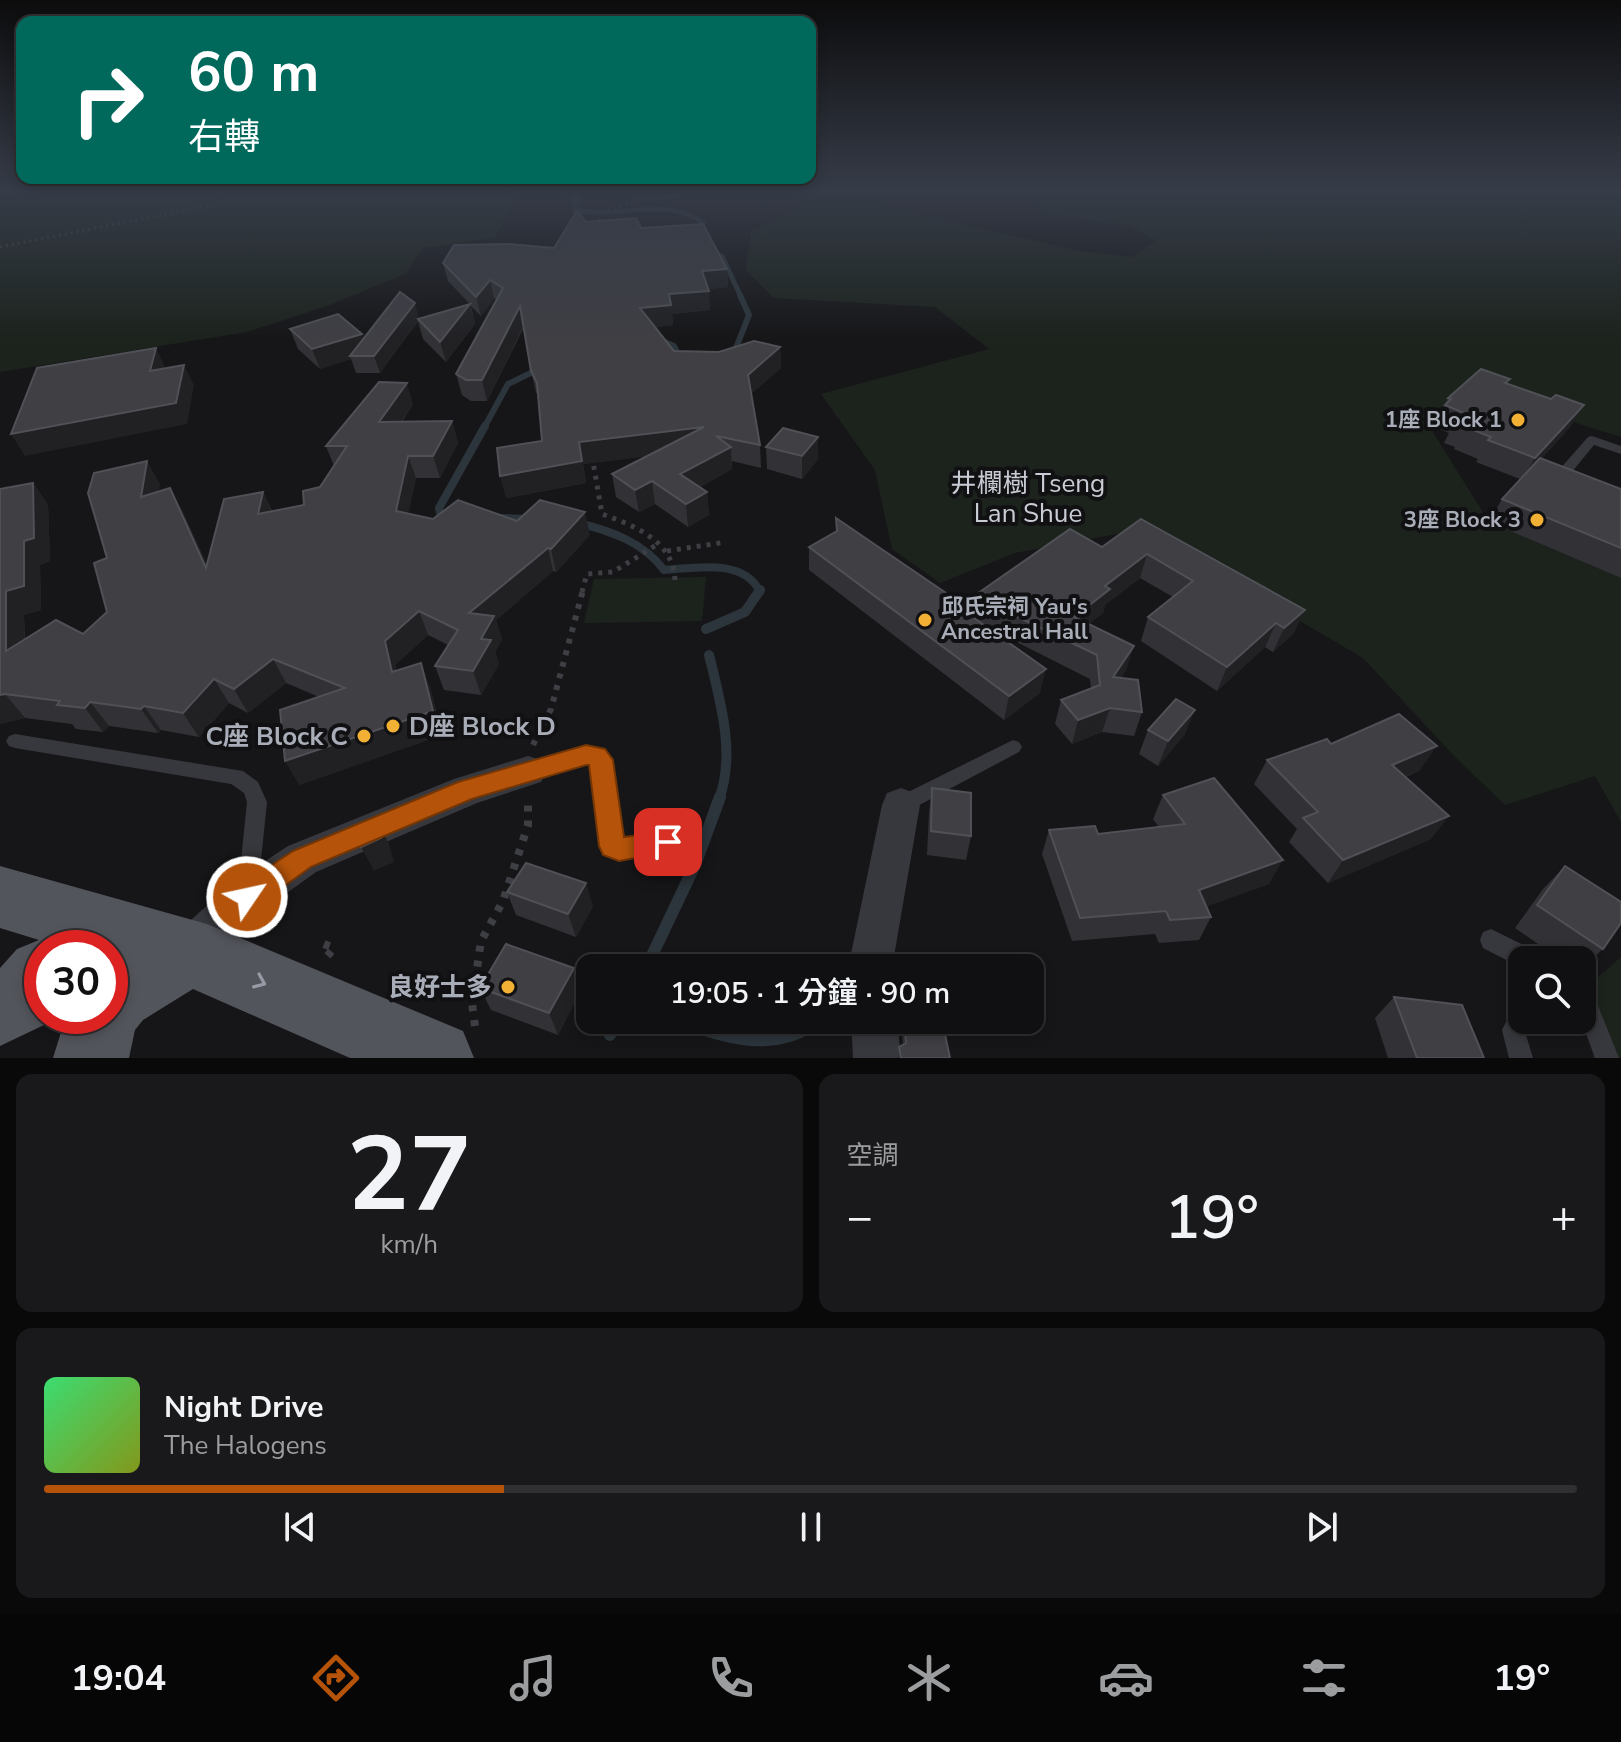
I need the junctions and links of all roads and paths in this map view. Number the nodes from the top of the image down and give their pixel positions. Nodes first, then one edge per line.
1 (33, 240) edge
2 (0, 247) edge
3 (1621, 450) edge
4 (592, 454) edge
5 (1569, 485) edge
6 (726, 542) dead end
7 (656, 545) junction
8 (669, 553) junction
9 (675, 581) dead end
10 (15, 741) dead end
11 (1013, 747) dead end
12 (528, 771) junction
13 (901, 805) joint
14 (668, 842) dead end
15 (247, 897) junction
16 (27, 916) edge
17 (1491, 940) dead end
18 (1508, 949) edge
19 (187, 953) junction
20 (873, 954) edge
21 (128, 989) edge
22 (24, 994) edge
23 (0, 1010) edge
24 (1596, 1030) edge
25 (97, 1034) edge
26 (875, 1034) edge
27 (1515, 1034) edge
28 (456, 1046) edge
29 (91, 1058) edge
30 (877, 1058) edge
31 (1521, 1058) edge
32 (1607, 1058) edge

1 - 2 path
3 - 5 lane
4 - 7 path
6 - 8 path
7 - 8 path
7 - 12 path
8 - 9 path
10 - 15 lane
11 - 13 lane
12 - 14 lane
12 - 15 street
12 - 28 path
13 - 20 street
15 - 19 street
16 - 19 main road
17 - 18 lane
19 - 21 main road
19 -> 28 main road
22 - 23 main road
24 - 32 lane
25 - 29 main road
26 - 30 street
27 - 31 lane

